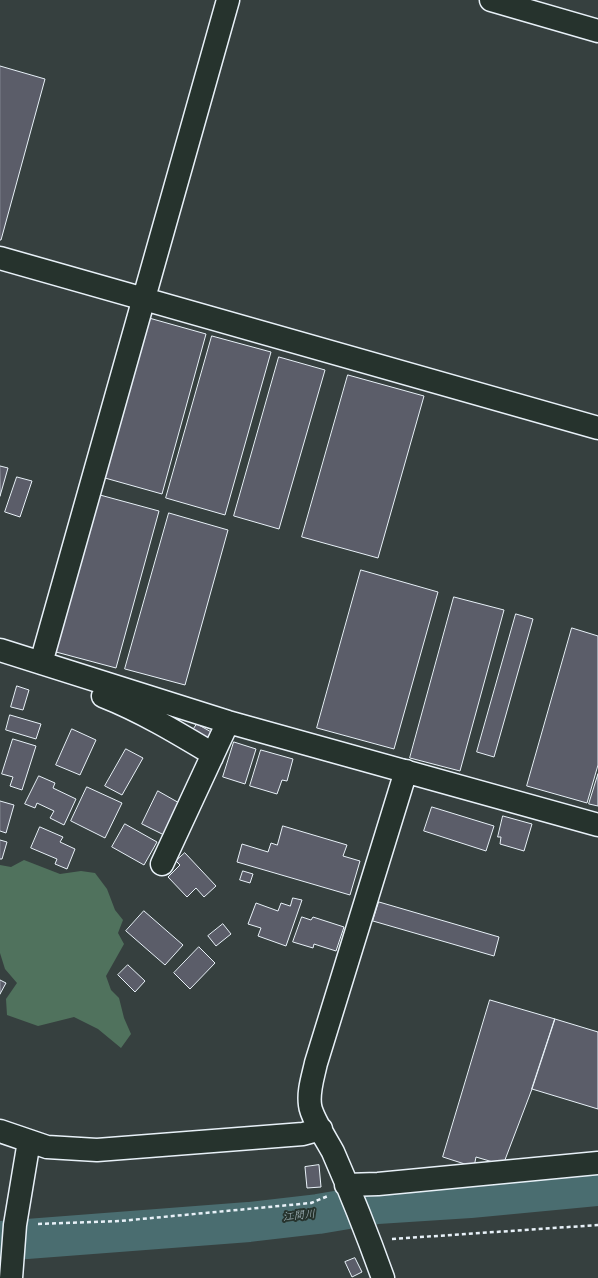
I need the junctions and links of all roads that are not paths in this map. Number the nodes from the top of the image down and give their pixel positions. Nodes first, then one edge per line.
1 (228, 0) edge
2 (491, 0) edge
3 (598, 31) edge
4 (0, 258) edge
5 (144, 299) junction
6 (598, 428) edge
7 (0, 650) edge
8 (45, 664) junction
9 (228, 722) junction
10 (212, 757) junction
11 (406, 771) junction
12 (598, 825) edge
13 (162, 864) dead end
14 (321, 1129) junction
15 (0, 1131) edge
16 (29, 1141) junction
17 (598, 1163) edge
18 (349, 1190) junction
19 (11, 1278) edge
20 (382, 1278) edge

1 - 5 street
2 - 3 street
4 - 5 street
5 - 6 street
5 - 8 street
7 - 8 street
8 - 9 street
8 - 10 street
9 - 10 street
9 - 11 street
10 - 13 street
11 - 12 street
11 - 14 street
14 - 16 street
14 - 18 street
15 - 16 street
16 - 19 street
17 - 18 street
18 - 20 street

